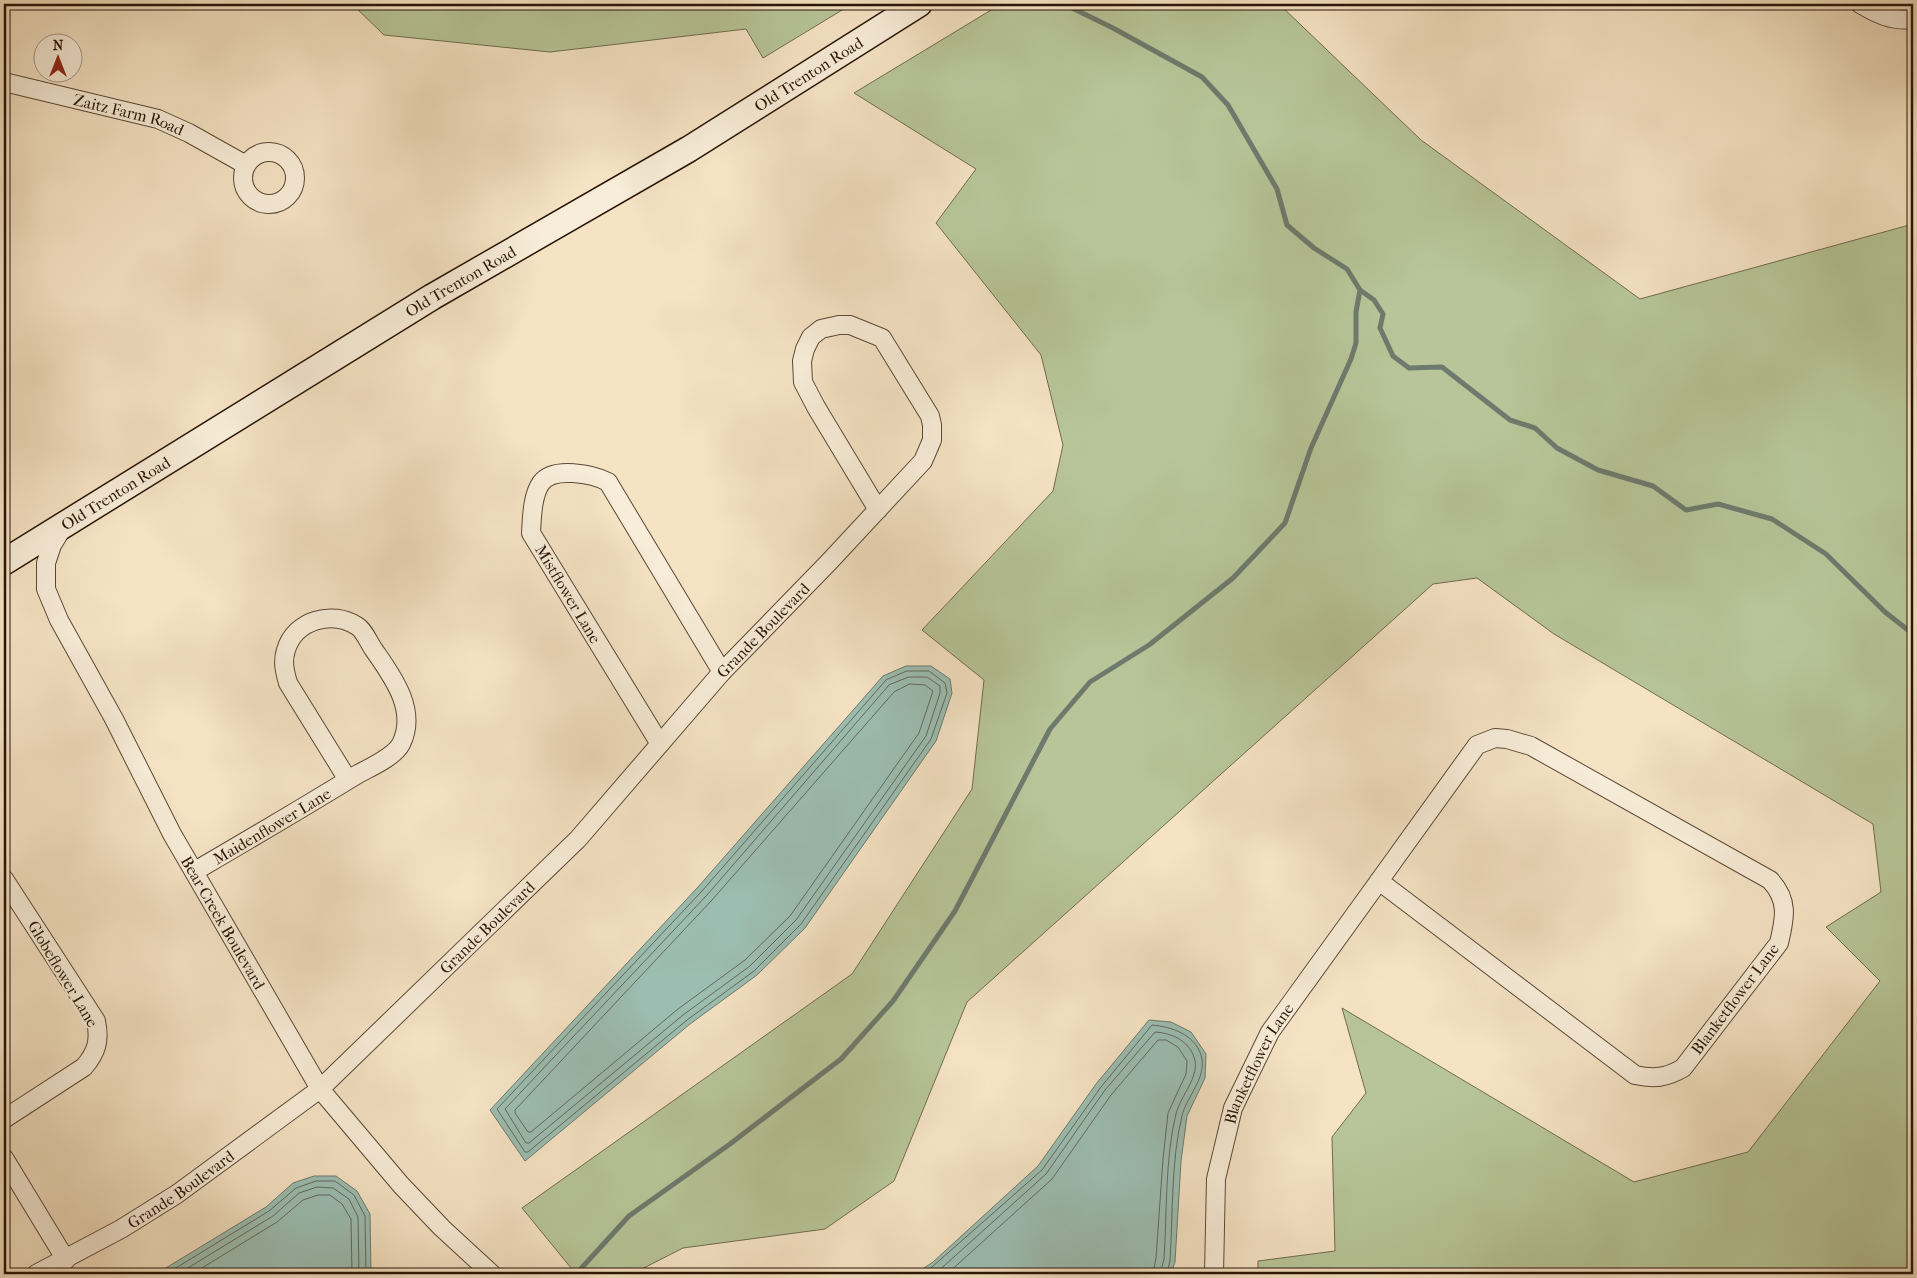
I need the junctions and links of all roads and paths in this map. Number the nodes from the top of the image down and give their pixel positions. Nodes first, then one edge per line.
1 (920, 4) edge
2 (1860, 4) edge
3 (1913, 19) edge
4 (4, 82) edge
5 (246, 165) dead end
6 (878, 510) junction
7 (64, 526) junction
8 (4, 562) edge
9 (722, 672) junction
10 (660, 744) junction
11 (348, 780) junction
12 (195, 871) junction
13 (4, 878) edge
14 (1380, 881) junction
15 (320, 1089) junction
16 (4, 1118) edge
17 (4, 1158) edge
18 (66, 1260) junction
19 (36, 1274) edge
20 (492, 1274) edge
21 (1214, 1274) edge

1 - 7 main road, Old Trenton Road
2 - 3 street
4 - 5 street, Zaitz Farm Road
6 - 6 street, Grande Boulevard
6 - 9 street, Grande Boulevard
7 - 8 main road, Old Trenton Road
7 - 12 street, Bear Creek Boulevard
9 - 10 street, Grande Boulevard
9 - 10 street, Mistflower Lane
10 - 15 street, Grande Boulevard
11 - 11 street, Maidenflower Lane
11 - 12 street, Maidenflower Lane
12 - 15 street, Bear Creek Boulevard
13 - 16 street, Globeflower Lane
14 - 14 street, Blanketflower Lane
14 - 21 street, Blanketflower Lane
15 - 18 street, Grande Boulevard
15 - 20 street, Bear Creek Boulevard
17 - 18 street
18 - 19 street, Grande Boulevard

